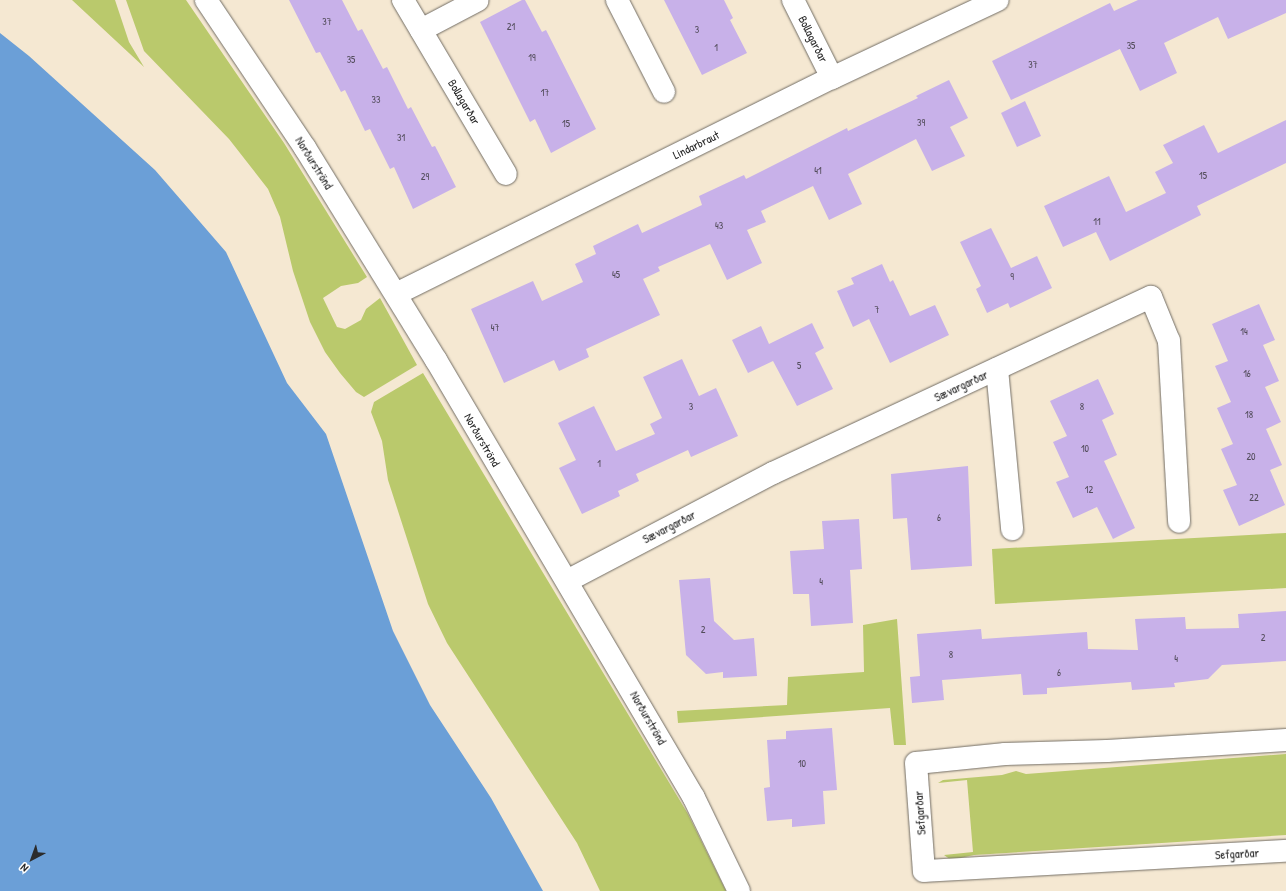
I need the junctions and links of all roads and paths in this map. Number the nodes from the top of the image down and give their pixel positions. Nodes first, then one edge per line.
1 (206, 0) edge
2 (403, 0) edge
3 (478, 0) edge
4 (617, 0) edge
5 (793, 0) edge
6 (998, 0) edge
7 (422, 30) junction
8 (832, 78) junction
9 (664, 92) dead end
10 (506, 174) dead end
11 (396, 294) junction
12 (997, 369) junction
13 (1179, 522) dead end
14 (1012, 529) dead end
15 (567, 581) junction
16 (1286, 740) edge
17 (1286, 851) edge
18 (739, 891) edge

1 - 11 street, Norðurströnd
2 - 7 street, Bollagarðar
3 - 7 street
4 - 9 street
5 - 8 street, Bollagarðar
6 - 8 street, Lindarbraut
7 - 10 street, Bollagarðar
8 - 11 street, Lindarbraut
11 - 15 street, Norðurströnd
12 - 13 street, Sævargarðar
12 - 14 street
12 - 15 street, Sævargarðar
15 - 18 street, Norðurströnd
16 - 17 street, Sefgarðar

